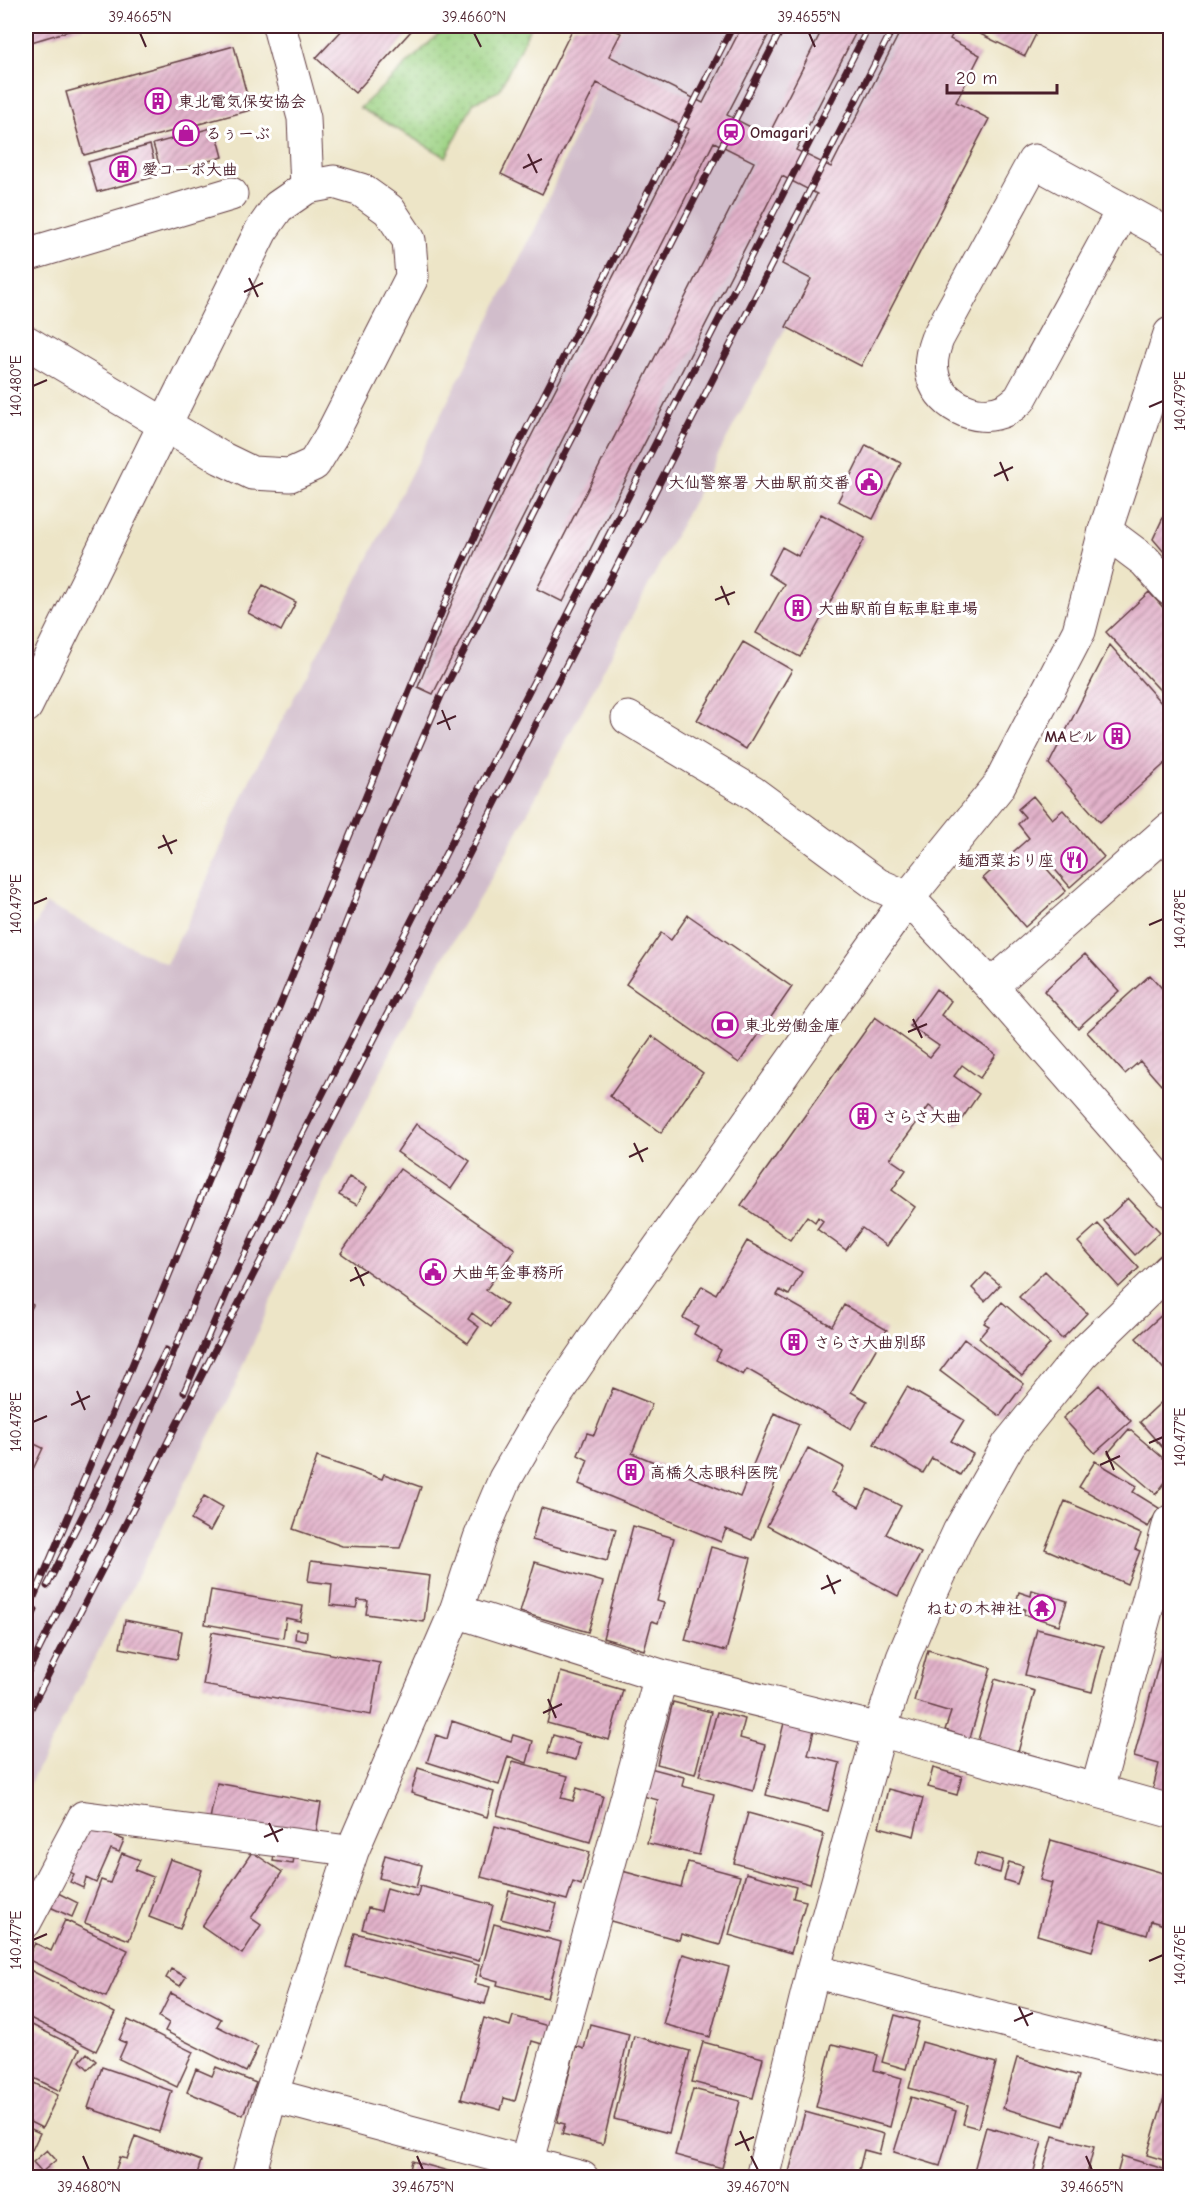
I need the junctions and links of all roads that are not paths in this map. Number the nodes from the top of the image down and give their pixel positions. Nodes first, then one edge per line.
1 (279, 26) edge
2 (307, 188) junction
3 (231, 194) dead end
4 (1123, 210) junction
5 (1170, 236) edge
6 (26, 255) edge
7 (1170, 334) edge
8 (26, 342) edge
9 (165, 424) junction
10 (1105, 531) junction
11 (1170, 589) edge
12 (26, 706) edge
13 (628, 718) dead end
14 (1170, 829) edge
15 (908, 898) junction
16 (991, 986) junction
17 (1170, 1191) edge
18 (1170, 1269) edge
19 (1170, 1522) edge
20 (456, 1611) junction
21 (661, 1676) junction
22 (880, 1730) junction
23 (1097, 1790) junction
24 (1170, 1810) edge
25 (352, 1851) junction
26 (26, 1923) edge
27 (813, 1971) junction
28 (1170, 2063) edge
29 (271, 2095) junction
30 (524, 2170) edge
31 (248, 2178) edge
32 (582, 2178) edge
33 (762, 2178) edge

1 - 2 street
2 - 9 street
2 - 9 street
3 - 6 street
4 - 4 street
4 - 5 street
7 - 10 street
8 - 9 street
9 - 12 street
10 - 11 street
10 - 15 street
13 - 15 street
14 - 16 street
15 - 16 street
15 - 20 street
16 - 17 street
18 - 22 street
19 - 23 street
20 - 21 street
20 - 25 street
21 - 22 street
21 - 30 street
22 - 23 street
22 - 27 street
23 - 24 street
25 - 26 street
25 - 29 street
27 - 28 street
27 - 33 street
29 - 30 street
29 - 31 street
30 - 32 street

